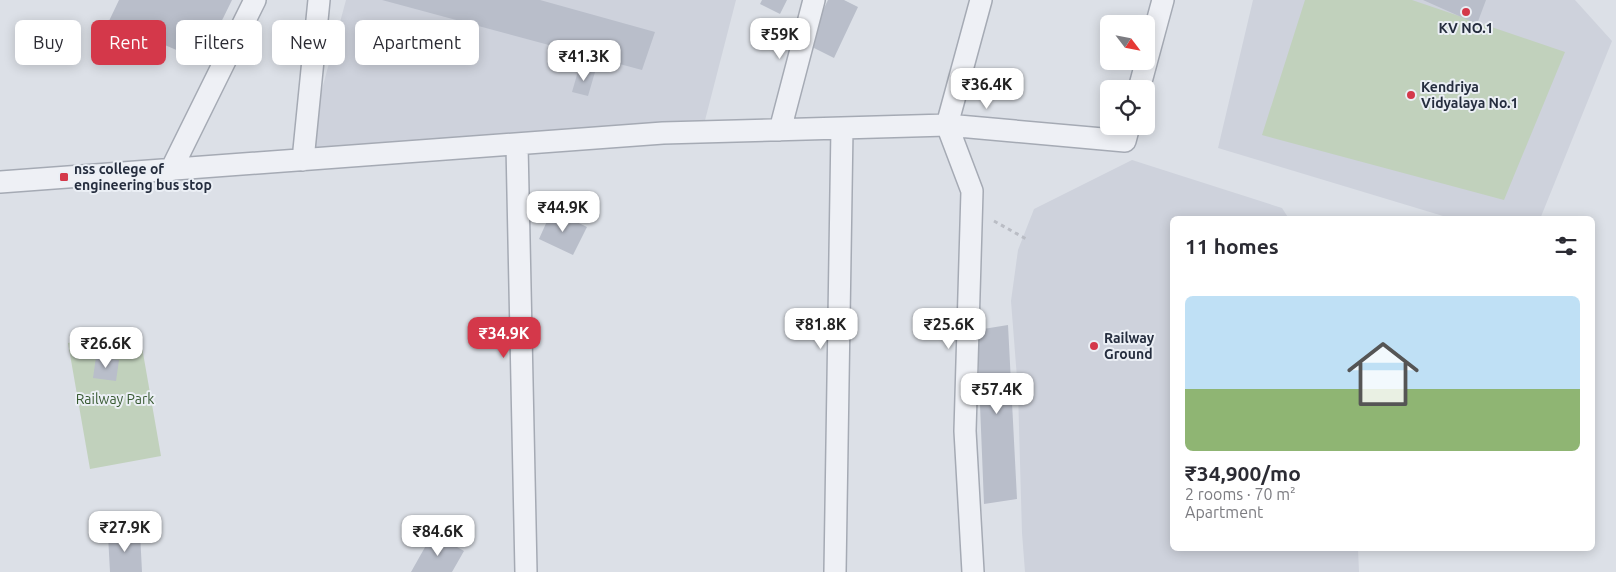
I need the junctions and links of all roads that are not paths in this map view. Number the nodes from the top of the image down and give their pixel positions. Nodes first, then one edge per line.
1 (255, 0) edge
2 (319, 0) edge
3 (814, 0) edge
4 (981, 0) edge
5 (1163, 0) edge
6 (1141, 80) edge
7 (947, 125) junction
8 (842, 128) junction
9 (780, 130) junction
10 (1127, 135) edge
11 (518, 145) junction
12 (303, 160) junction
13 (171, 170) junction
14 (0, 182) edge
15 (526, 572) edge
16 (835, 572) edge
17 (973, 572) edge

1 - 13 street
2 - 12 street
3 - 9 street
4 - 7 street
5 - 6 street
7 - 8 street
7 - 10 street
7 - 17 street
8 - 9 street
8 - 16 street
9 - 11 street
11 - 12 street
11 - 15 street
12 - 13 street
13 - 14 street

